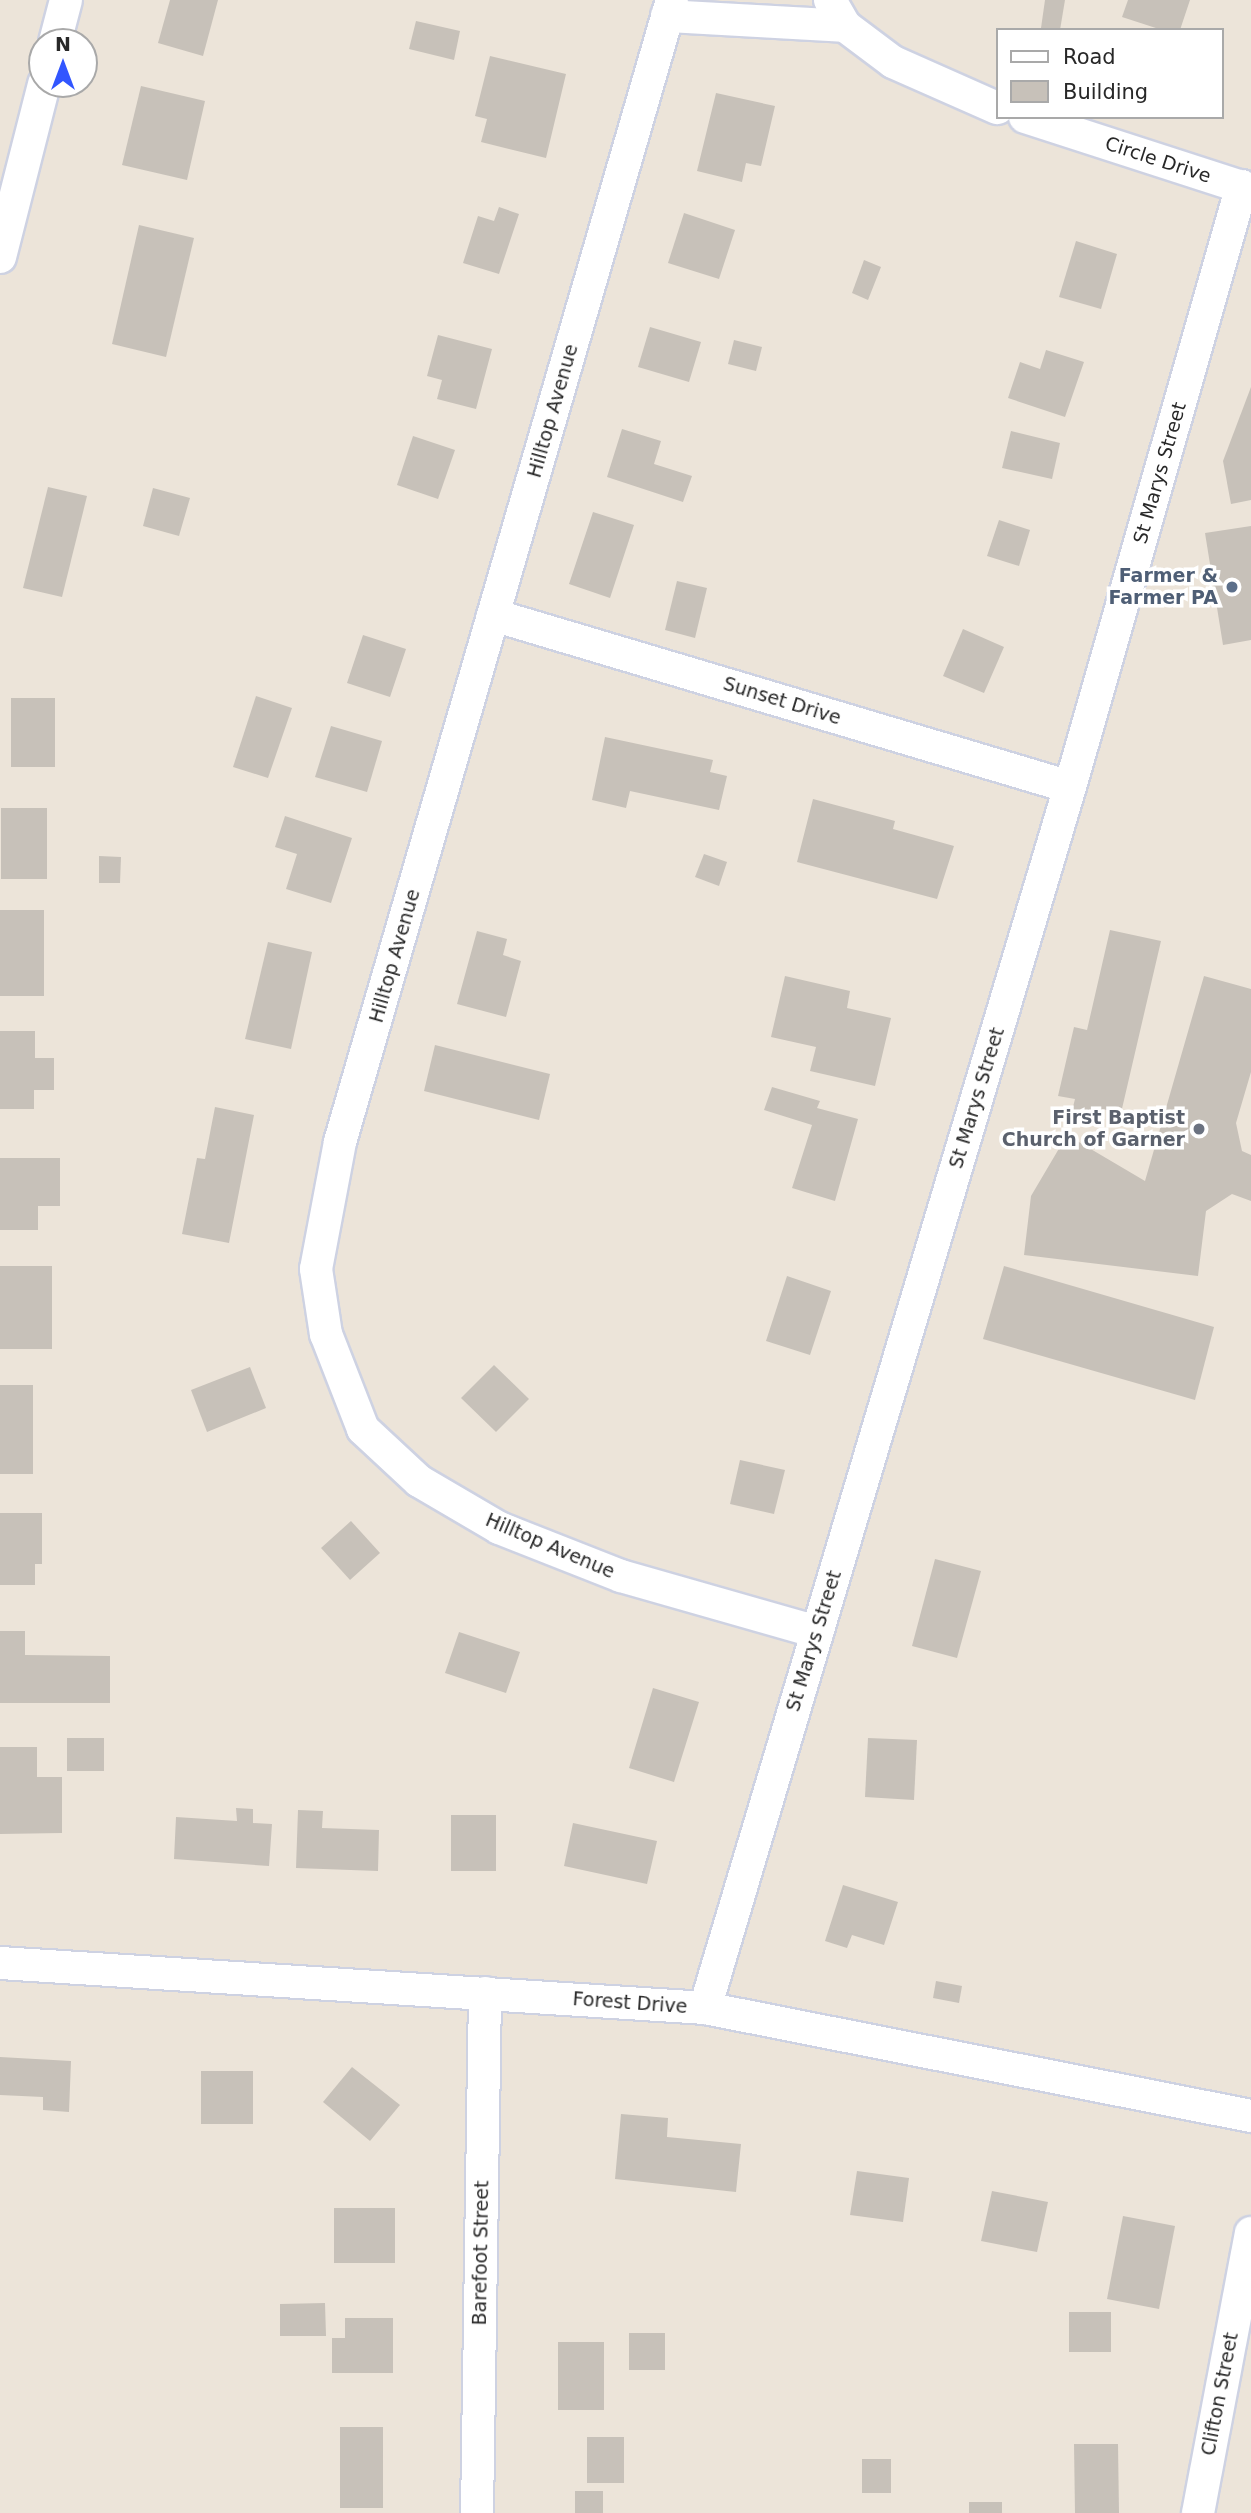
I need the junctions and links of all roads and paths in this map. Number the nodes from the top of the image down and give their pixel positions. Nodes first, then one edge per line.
1 (66, 0) edge
2 (670, 8) edge
3 (837, 13) edge
4 (59, 28) edge
5 (40, 98) edge
6 (996, 108) edge
7 (1031, 119) edge
8 (1246, 188) edge
9 (0, 257) edge
10 (493, 615) junction
11 (1070, 787) junction
12 (817, 1632) junction
13 (0, 1963) edge
14 (485, 1993) junction
15 (705, 2008) junction
16 (1251, 2116) edge
17 (1251, 2233) edge
18 (477, 2513) edge
19 (1198, 2513) edge

1 - 4 street
2 - 3 street
2 - 10 street, Hilltop Avenue
3 - 6 street
5 - 9 street
7 - 8 street, Circle Drive
8 - 11 street, St Marys Street
10 - 11 street, Sunset Drive
10 - 12 street, Hilltop Avenue
11 - 12 street, St Marys Street
12 - 15 street, St Marys Street
13 - 14 street, Forest Drive
14 - 15 street, Forest Drive
14 - 18 street, Barefoot Street
15 - 16 street, Forest Drive
17 - 19 street, Clifton Street

